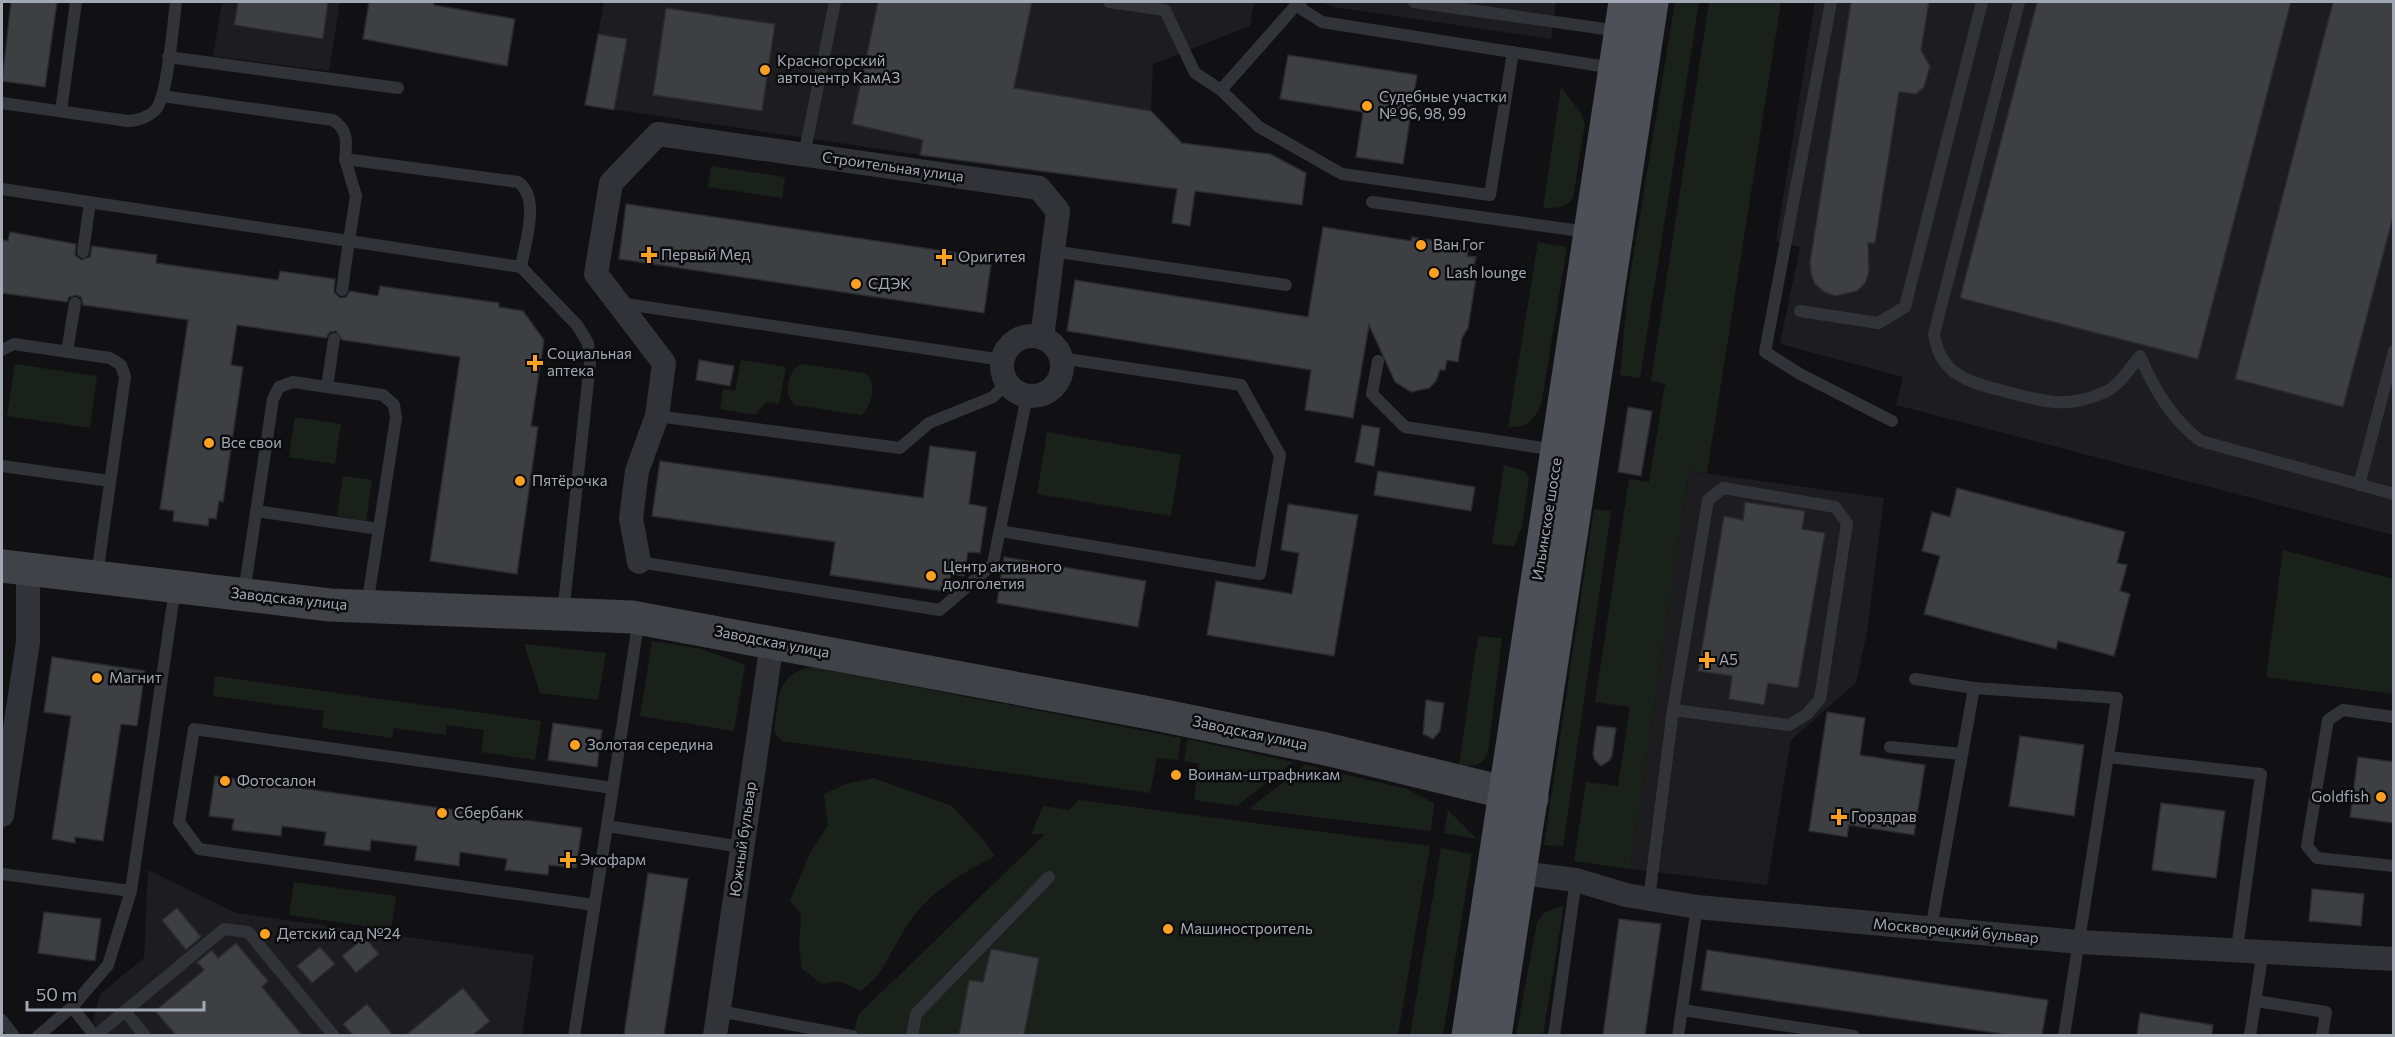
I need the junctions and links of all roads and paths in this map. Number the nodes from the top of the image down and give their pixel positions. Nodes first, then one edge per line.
1 (76, 2) edge
2 (176, 2) edge
3 (835, 2) edge
4 (1109, 2) edge
5 (1298, 2) edge
6 (1414, 2) edge
7 (1652, 2) edge
8 (1832, 2) edge
9 (1982, 2) edge
10 (2019, 2) edge
11 (1623, 17) edge
12 (1513, 52) junction
13 (168, 57) junction
14 (1614, 69) junction
15 (398, 88) dead end
16 (1221, 90) junction
17 (162, 96) junction
18 (2, 103) edge
19 (61, 111) junction
20 (804, 154) junction
21 (345, 159) junction
22 (2, 189) edge
23 (90, 202) junction
24 (1372, 202) dead end
25 (1589, 232) junction
26 (349, 241) junction
27 (1052, 251) junction
28 (82, 252) dead end
29 (521, 267) junction
30 (1286, 285) dead end
31 (342, 290) dead end
32 (75, 303) dead end
33 (618, 303) junction
34 (1800, 310) dead end
35 (1042, 338) junction
36 (334, 339) dead end
37 (2, 350) edge
38 (2394, 351) edge
39 (67, 352) junction
40 (1060, 358) junction
41 (1378, 361) dead end
42 (1005, 372) junction
43 (327, 387) junction
44 (1027, 396) junction
45 (657, 416) junction
46 (1892, 421) dead end
47 (1557, 450) junction
48 (2, 466) edge
49 (110, 481) junction
50 (2359, 485) junction
51 (2394, 494) edge
52 (256, 511) junction
53 (379, 530) junction
54 (1000, 531) junction
55 (639, 562) joint
56 (15, 568) edge
57 (97, 576) junction
58 (176, 587) junction
59 (243, 595) junction
60 (367, 607) junction
61 (562, 615) junction
62 (639, 618) junction
63 (772, 642) junction
64 (1915, 679) dead end
65 (1974, 688) junction
66 (1673, 710) junction
67 (2394, 717) edge
68 (7, 747) edge
69 (1890, 747) dead end
70 (1961, 754) junction
71 (2108, 757) junction
72 (613, 788) junction
73 (1519, 796) junction
74 (2, 815) edge
75 (606, 826) junction
76 (742, 848) junction
77 (2394, 866) edge
78 (1508, 871) junction
79 (2, 874) edge
80 (1049, 877) dead end
81 (1576, 880) junction
82 (131, 891) junction
83 (1649, 899) junction
84 (594, 904) junction
85 (1696, 907) junction
86 (1931, 929) junction
87 (2079, 942) junction
88 (2237, 949) junction
89 (2263, 950) junction
90 (2394, 959) edge
91 (2256, 1001) junction
92 (72, 1007) junction
93 (1682, 1010) junction
94 (125, 1011) junction
95 (719, 1011) junction
96 (2, 1020) edge
97 (14, 1035) edge
98 (38, 1035) edge
99 (95, 1035) edge
100 (145, 1035) edge
101 (334, 1035) edge
102 (574, 1035) edge
103 (715, 1035) edge
104 (852, 1035) edge
105 (912, 1035) edge
106 (1468, 1035) edge
107 (1495, 1035) edge
108 (1554, 1035) edge
109 (1678, 1035) edge
110 (1854, 1035) edge
111 (2064, 1035) edge
112 (2250, 1035) edge
113 (2322, 1035) edge

1 - 19 lane
2 - 13 lane
3 - 20 lane
4 - 16 lane
5 - 12 lane
5 - 16 lane
6 - 11 lane
7 - 73 main road, Ильинское шоссе
8 - 46 lane
9 - 34 lane
10 - 50 lane
11 - 14 main road, Ильинское шоссе
12 - 14 lane
12 - 16 lane
13 - 15 lane
13 - 17 lane
14 - 25 main road, Ильинское шоссе
17 - 19 lane
17 - 21 lane
18 - 19 lane
20 - 27 street, Строительная улица
20 - 33 street, Строительная улица
21 - 26 lane
21 - 29 lane
22 - 23 lane
23 - 26 lane
23 - 28 lane
24 - 25 lane
25 - 47 main road, Ильинское шоссе
26 - 29 lane
26 - 31 lane
27 - 30 lane
27 - 35 street, Строительная улица
29 - 61 lane
32 - 39 lane
33 - 42 lane
33 - 45 street
35 - 40 street
35 - 42 street
36 - 43 lane
37 - 39 lane
38 - 50 lane
39 - 49 lane
40 - 44 street
40 - 54 lane
41 - 47 lane
42 - 44 street
42 - 45 lane
43 - 52 lane
43 - 53 lane
44 - 54 lane
45 - 55 street
47 - 73 main road, Ильинское шоссе
48 - 49 lane
49 - 57 lane
50 - 51 lane
52 - 53 lane
52 - 59 lane
53 - 60 lane
54 - 55 lane
56 - 57 street, Заводская улица
56 - 68 street
57 - 58 street, Заводская улица
58 - 59 street, Заводская улица
58 - 82 lane
59 - 60 street, Заводская улица
60 - 61 street, Заводская улица
61 - 62 street, Заводская улица
62 - 63 street, Заводская улица
62 - 72 lane
63 - 73 street, Заводская улица
63 - 76 street, Южный бульвар
64 - 65 lane
65 - 70 lane
65 - 71 lane
66 - 66 lane
66 - 83 lane
67 - 77 lane
68 - 74 street
69 - 70 lane
70 - 86 lane
71 - 87 lane
71 - 88 lane
72 - 75 lane
72 - 84 lane
73 - 78 main road, Ильинское шоссе
75 - 76 lane
75 - 84 lane
76 - 95 street, Южный бульвар
78 - 81 street, Москворецкий бульвар
78 - 106 main road, Ильинское шоссе
78 - 107 main road, Ильинское шоссе
79 - 82 lane
80 - 105 lane
81 - 83 street, Москворецкий бульвар
81 - 108 lane
82 - 92 lane
83 - 85 street, Москворецкий бульвар
84 - 102 lane
85 - 86 street, Москворецкий бульвар
85 - 93 lane
86 - 87 street, Москворецкий бульвар
87 - 88 street, Москворецкий бульвар
87 - 111 lane
88 - 89 street, Москворецкий бульвар
89 - 90 street, Москворецкий бульвар
89 - 91 lane
91 - 112 lane
91 - 113 lane
92 - 98 lane
92 - 99 lane
93 - 109 lane
93 - 110 lane
94 - 99 lane
94 - 100 lane
94 - 101 lane
95 - 103 street, Южный бульвар
95 - 104 lane
96 - 97 lane

